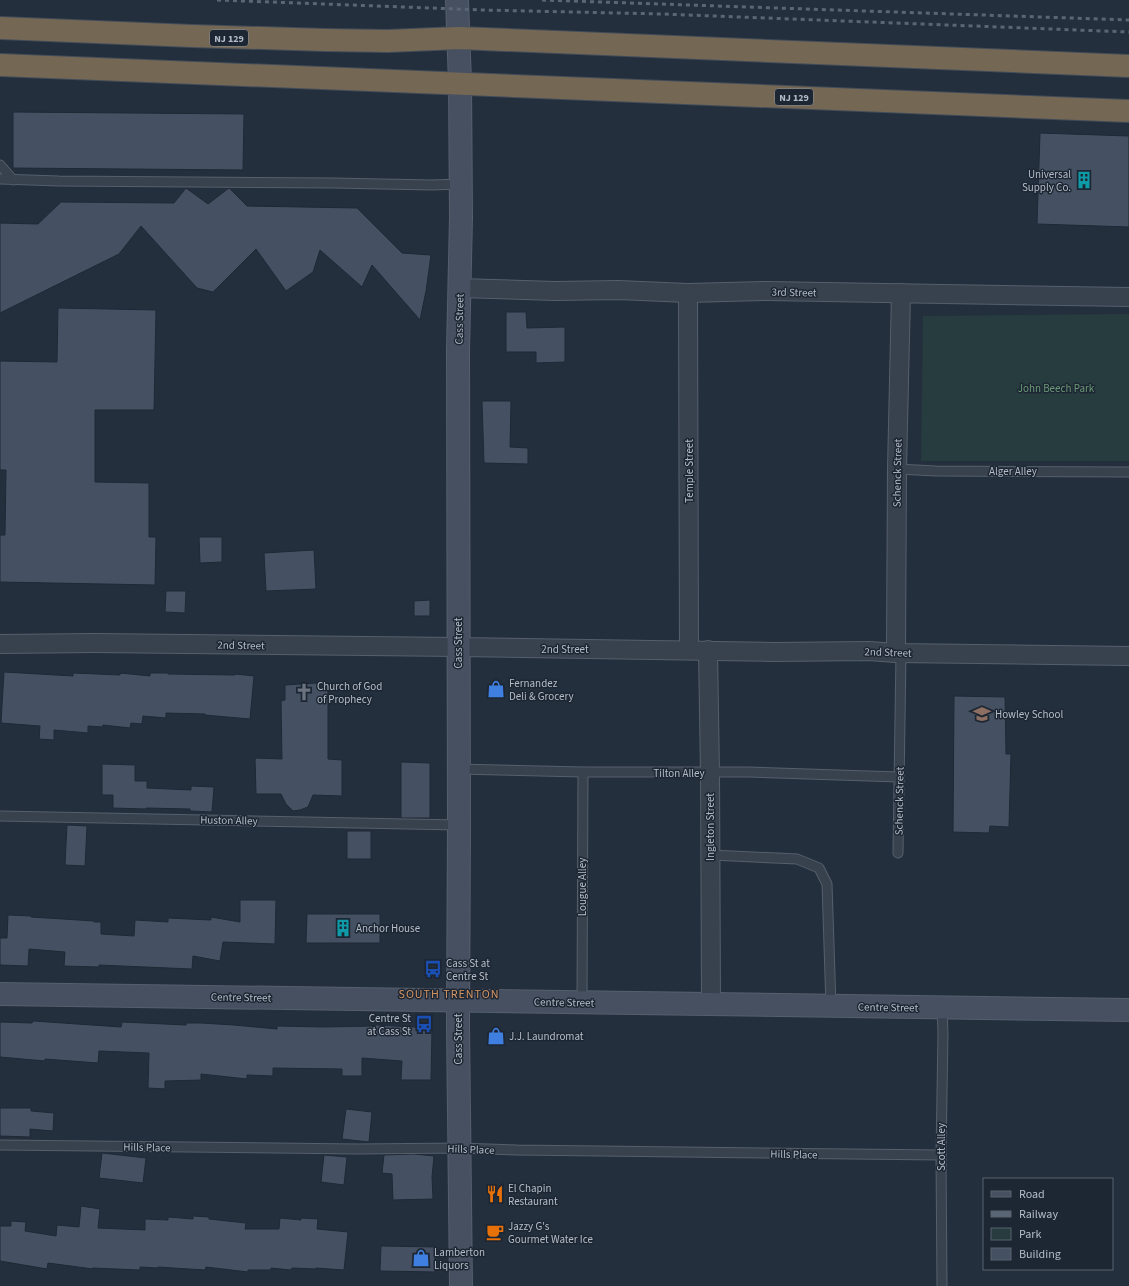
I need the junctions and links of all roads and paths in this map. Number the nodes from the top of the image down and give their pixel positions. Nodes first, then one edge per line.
1 (457, 0) edge
2 (0, 28) edge
3 (458, 38) junction
4 (0, 66) edge
5 (1129, 66) edge
6 (460, 83) junction
7 (1129, 111) edge
8 (0, 165) edge
9 (0, 179) edge
10 (13, 180) junction
11 (461, 184) junction
12 (459, 288) junction
13 (688, 293) junction
14 (901, 293) junction
15 (1129, 297) edge
16 (897, 469) junction
17 (1129, 472) edge
18 (0, 644) edge
19 (458, 647) junction
20 (689, 650) junction
21 (708, 650) junction
22 (898, 653) junction
23 (1129, 656) edge
24 (458, 769) junction
25 (583, 772) junction
26 (710, 773) junction
27 (899, 777) junction
28 (0, 816) edge
29 (459, 825) junction
30 (898, 853) dead end
31 (711, 855) junction
32 (0, 994) edge
33 (458, 1001) junction
34 (582, 1002) junction
35 (711, 1004) junction
36 (830, 1006) junction
37 (942, 1007) junction
38 (1129, 1010) edge
39 (0, 1145) edge
40 (459, 1148) junction
41 (941, 1155) junction
42 (461, 1286) edge
43 (942, 1286) edge

1 - 3 street, Cass Street
2 - 3 highway, NJ 129
3 - 5 highway, NJ 129
3 - 6 street, Cass Street
4 - 6 highway, NJ 129
6 - 7 highway, NJ 129
6 - 11 street, Cass Street
8 - 10 lane
9 - 10 lane
10 - 11 lane
11 - 12 street, Cass Street
12 - 13 street, 3rd Street
12 - 19 street, Cass Street
13 - 14 street, 3rd Street
13 - 20 street, Temple Street
14 - 15 street, 3rd Street
14 - 16 street, Schenck Street
16 - 17 lane, Alger Alley
16 - 22 street, Schenck Street
18 - 19 street, 2nd Street
19 - 20 street, 2nd Street
19 - 24 street, Cass Street
20 - 21 street, 2nd Street
21 - 22 street, 2nd Street
21 - 26 street, Ingleton Street
22 - 23 street, 2nd Street
22 - 27 lane, Schenck Street
24 - 25 lane, Tilton Alley
24 - 29 street, Cass Street
25 - 26 lane, Tilton Alley
25 - 34 lane, Lougue Alley
26 - 27 lane, Tilton Alley
26 - 31 street, Ingleton Street
27 - 30 lane, Schenck Street
28 - 29 lane, Huston Alley
29 - 33 street, Cass Street
31 - 35 street, Ingleton Street
31 - 36 lane
32 - 33 street, Centre Street
33 - 34 street, Centre Street
33 - 40 street, Cass Street
34 - 35 street, Centre Street
35 - 36 street, Centre Street
36 - 37 street, Centre Street
37 - 38 street, Centre Street
37 - 41 lane, Scott Alley
39 - 40 lane, Hills Place
40 - 41 lane, Hills Place
40 - 42 street, Cass Street
41 - 43 lane, Scott Alley

